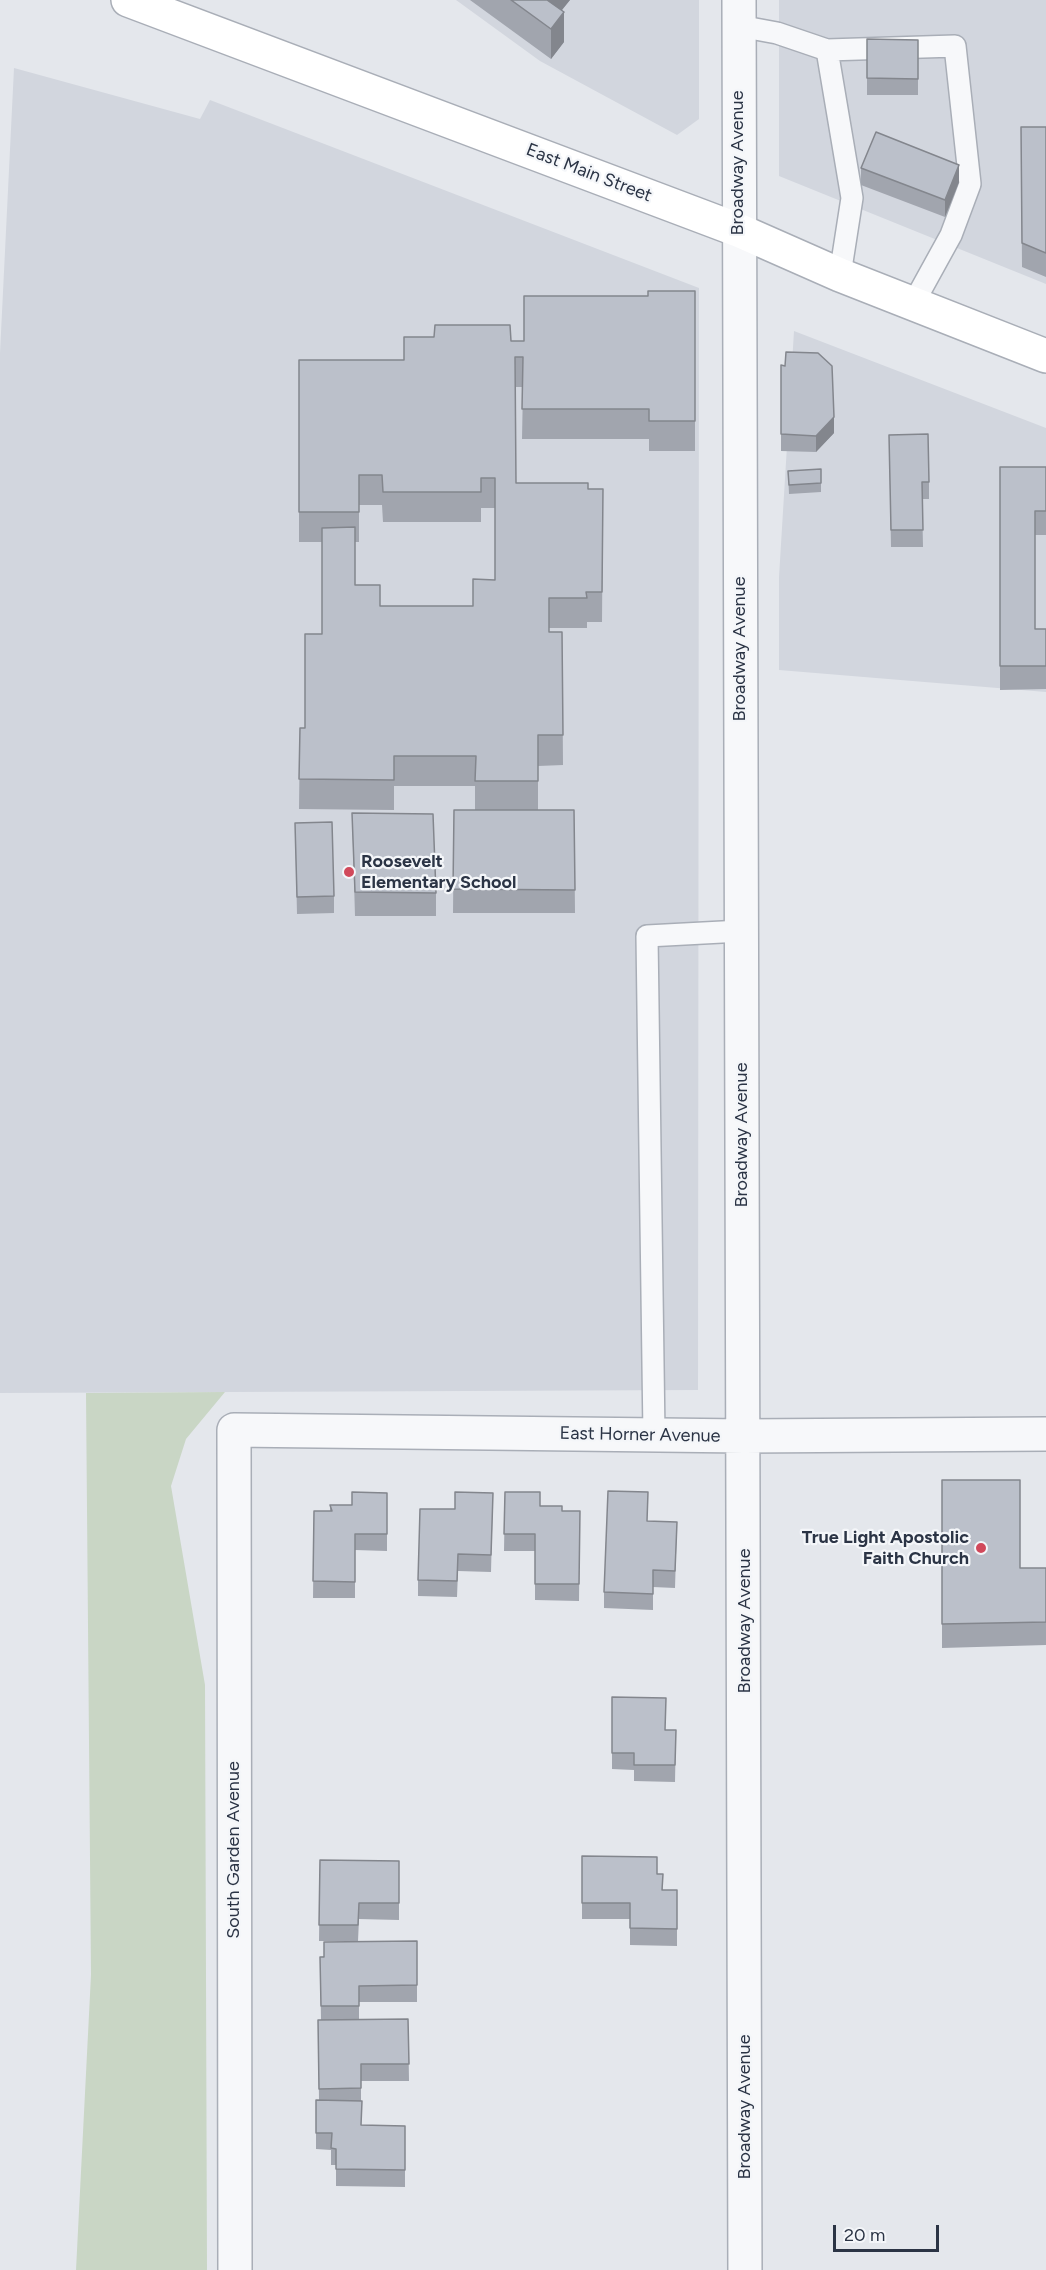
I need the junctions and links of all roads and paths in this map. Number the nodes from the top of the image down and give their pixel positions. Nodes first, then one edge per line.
1 (128, 0) edge
2 (739, 13) edge
3 (827, 50) junction
4 (738, 230) junction
5 (840, 275) junction
6 (913, 304) junction
7 (1046, 356) edge
8 (741, 931) junction
9 (234, 1430) joint
10 (1046, 1434) edge
11 (654, 1435) junction
12 (744, 1436) junction
13 (235, 2270) edge
14 (745, 2270) edge

1 - 4 main road, East Main Street
2 - 3 lane
2 - 4 street, Broadway Avenue
3 - 5 lane
3 - 6 lane
4 - 5 main road, East Main Street
4 - 8 street, Broadway Avenue
5 - 6 main road, East Main Street
6 - 7 main road, East Main Street
8 - 11 lane
8 - 12 street, Broadway Avenue
9 - 11 street, East Horner Avenue
9 - 13 street, South Garden Avenue
10 - 12 street, East Horner Avenue
11 - 12 street, East Horner Avenue
12 - 14 street, Broadway Avenue

